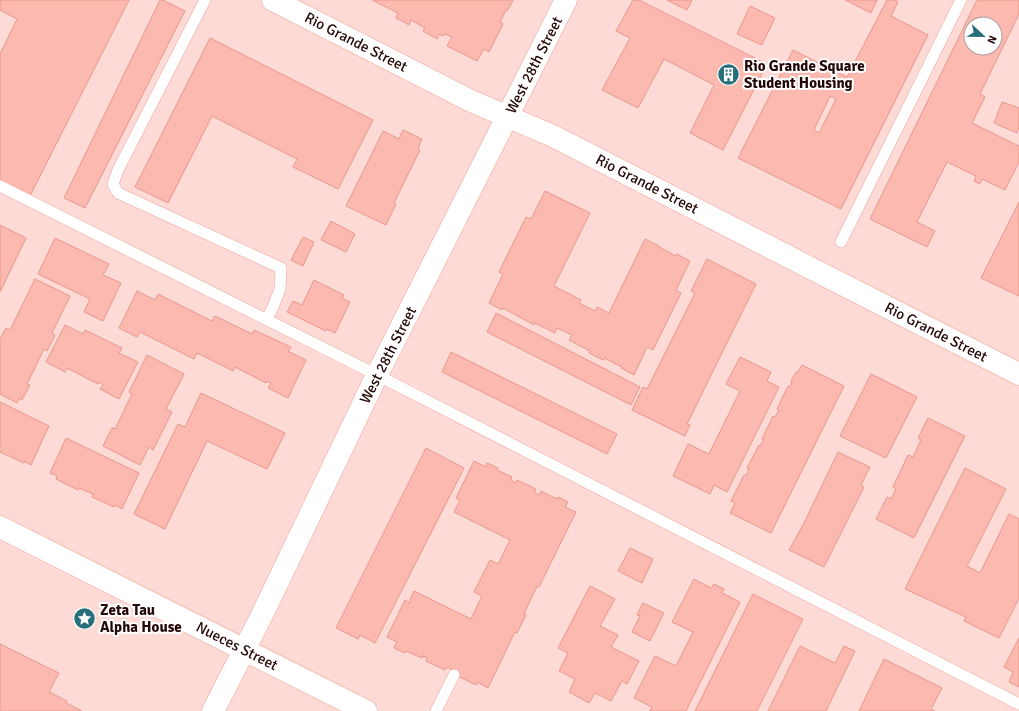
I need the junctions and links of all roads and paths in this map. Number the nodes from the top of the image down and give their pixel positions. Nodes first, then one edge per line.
1 (205, 0) edge
2 (273, 0) edge
3 (566, 0) edge
4 (961, 0) edge
5 (508, 117) junction
6 (0, 186) edge
7 (841, 242) dead end
8 (266, 320) junction
9 (1019, 374) edge
10 (377, 375) junction
11 (0, 527) edge
12 (244, 650) junction
13 (454, 675) dead end
14 (1019, 704) edge
15 (213, 711) edge
16 (366, 711) edge
17 (436, 711) edge

1 - 8 lane
2 - 5 street, Rio Grande Street
3 - 5 street, West 28th Street
4 - 7 lane
5 - 9 street, Rio Grande Street
5 - 10 street, West 28th Street
6 - 8 lane
8 - 10 lane
10 - 12 street, West 28th Street
10 - 14 lane
11 - 12 street, Nueces Street
12 - 15 street, West 28th Street
12 - 16 street, Nueces Street
13 - 17 lane

